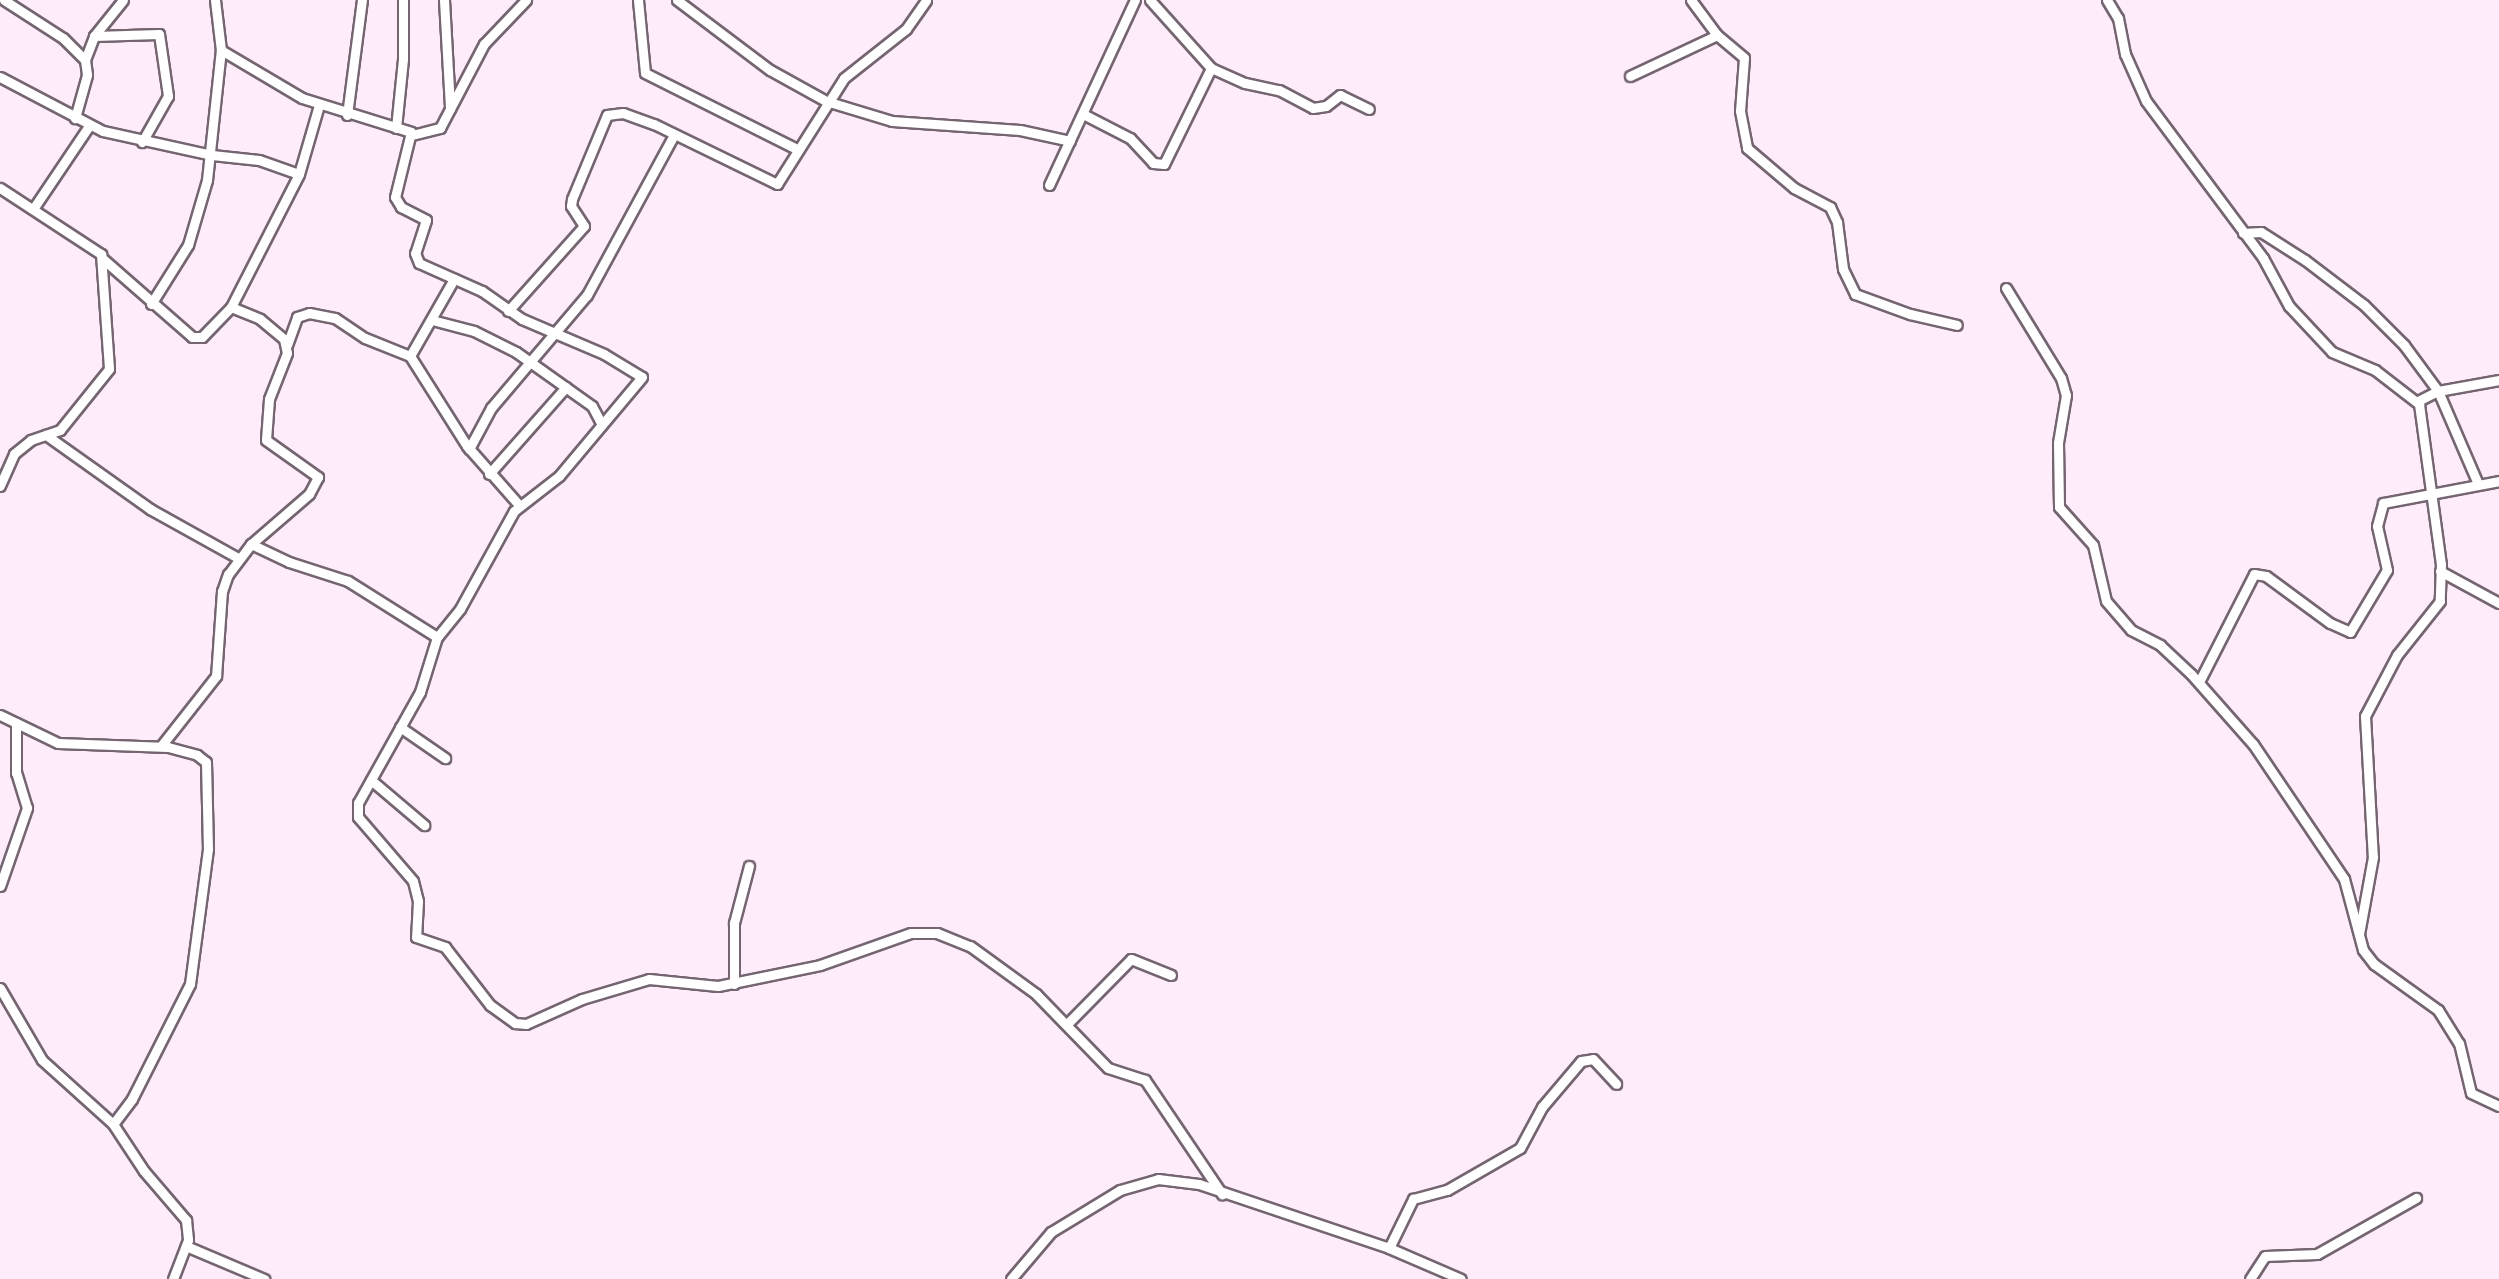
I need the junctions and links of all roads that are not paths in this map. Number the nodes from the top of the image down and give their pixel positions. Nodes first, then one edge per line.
1 (4, 0) edge
2 (123, 0) edge
3 (215, 0) edge
4 (362, 0) edge
5 (403, 0) edge
6 (444, 0) edge
7 (526, 0) edge
8 (638, 0) edge
9 (677, 0) edge
10 (926, 0) edge
11 (1135, 0) edge
12 (1150, 0) edge
13 (1691, 0) edge
14 (2107, 0) edge
15 (1717, 35) junction
16 (94, 36) junction
17 (222, 50) junction
18 (85, 60) junction
19 (1210, 68) junction
20 (1630, 76) dead end
21 (0, 77) edge
22 (826, 101) junction
23 (318, 105) junction
24 (1369, 109) dead end
25 (450, 112) junction
26 (1083, 114) junction
27 (347, 115) junction
28 (75, 118) junction
29 (89, 126) junction
30 (396, 128) junction
31 (674, 135) junction
32 (412, 136) junction
33 (1070, 141) junction
34 (142, 142) junction
35 (797, 150) junction
36 (212, 156) junction
37 (299, 174) junction
38 (1049, 184) dead end
39 (0, 188) edge
40 (33, 209) junction
41 (2243, 233) junction
42 (103, 259) junction
43 (454, 279) junction
44 (2006, 288) dead end
45 (151, 304) junction
46 (231, 307) junction
47 (508, 311) junction
48 (432, 320) junction
49 (1957, 325) dead end
50 (556, 334) junction
51 (287, 345) junction
52 (410, 356) junction
53 (530, 362) junction
54 (2499, 380) edge
55 (566, 386) junction
56 (2438, 391) junction
57 (2418, 401) junction
58 (602, 425) junction
59 (46, 435) junction
60 (470, 449) junction
61 (490, 474) junction
62 (2499, 481) edge
63 (2478, 484) junction
64 (0, 486) edge
65 (2433, 494) junction
66 (519, 506) junction
67 (252, 544) junction
68 (238, 558) junction
69 (2440, 571) junction
70 (2499, 604) edge
71 (437, 637) junction
72 (2199, 682) junction
73 (0, 715) edge
74 (16, 722) junction
75 (400, 727) junction
76 (161, 746) junction
77 (445, 758) dead end
78 (371, 780) junction
79 (424, 826) dead end
80 (749, 866) dead end
81 (0, 886) edge
82 (2360, 934) junction
83 (1171, 975) dead end
84 (734, 984) junction
85 (0, 988) edge
86 (1066, 1024) junction
87 (1616, 1084) dead end
88 (2499, 1106) edge
89 (112, 1124) junction
90 (1222, 1194) junction
91 (2416, 1198) dead end
92 (186, 1246) junction
93 (1388, 1248) junction
94 (173, 1279) edge
95 (264, 1279) edge
96 (1010, 1279) edge
97 (1461, 1279) edge
98 (2250, 1279) edge

1 - 18 street
2 - 16 street
3 - 17 street
4 - 27 street
5 - 30 street
6 - 25 street
7 - 25 street
8 - 35 street
9 - 22 street
10 - 22 street
11 - 26 street
12 - 19 street
13 - 15 street
14 - 41 street
15 - 20 street
15 - 49 street
16 - 18 street
16 - 34 street
17 - 23 street
17 - 36 street
18 - 28 street
19 - 24 street
19 - 26 street
21 - 28 street
22 - 33 street
22 - 35 street
23 - 27 street
23 - 37 street
25 - 32 street
26 - 33 street
27 - 30 street
28 - 29 street
29 - 34 street
29 - 40 street
30 - 32 street
31 - 35 street
31 - 47 street
31 - 50 street
32 - 43 street
33 - 38 street
34 - 36 street
36 - 37 street
36 - 45 street
37 - 46 street
39 - 40 street
40 - 42 street
41 - 56 street
41 - 57 street
42 - 45 street
42 - 59 street
43 - 47 street
43 - 48 street
44 - 72 street
45 - 46 street
46 - 51 street
47 - 50 street
48 - 52 street
48 - 53 street
50 - 53 street
50 - 58 street
51 - 52 street
51 - 67 street
52 - 60 street
53 - 55 street
53 - 60 street
54 - 56 street
55 - 58 street
55 - 61 street
56 - 57 street
56 - 63 street
57 - 65 street
58 - 66 street
59 - 64 street
59 - 68 street
60 - 61 street
61 - 66 street
62 - 63 street
63 - 65 street
65 - 69 street
65 - 72 street
66 - 71 street
67 - 68 street
67 - 71 street
68 - 76 street
69 - 70 street
69 - 82 street
71 - 75 street
72 - 82 street
73 - 74 street
74 - 76 street
74 - 81 street
75 - 77 street
75 - 78 street
76 - 89 street
78 - 79 street
78 - 84 street
80 - 84 street
82 - 88 street
83 - 86 street
84 - 86 street
85 - 89 street
86 - 90 street
87 - 93 street
89 - 92 street
90 - 93 street
90 - 96 street
91 - 98 street
92 - 94 street
92 - 95 street
93 - 97 street

